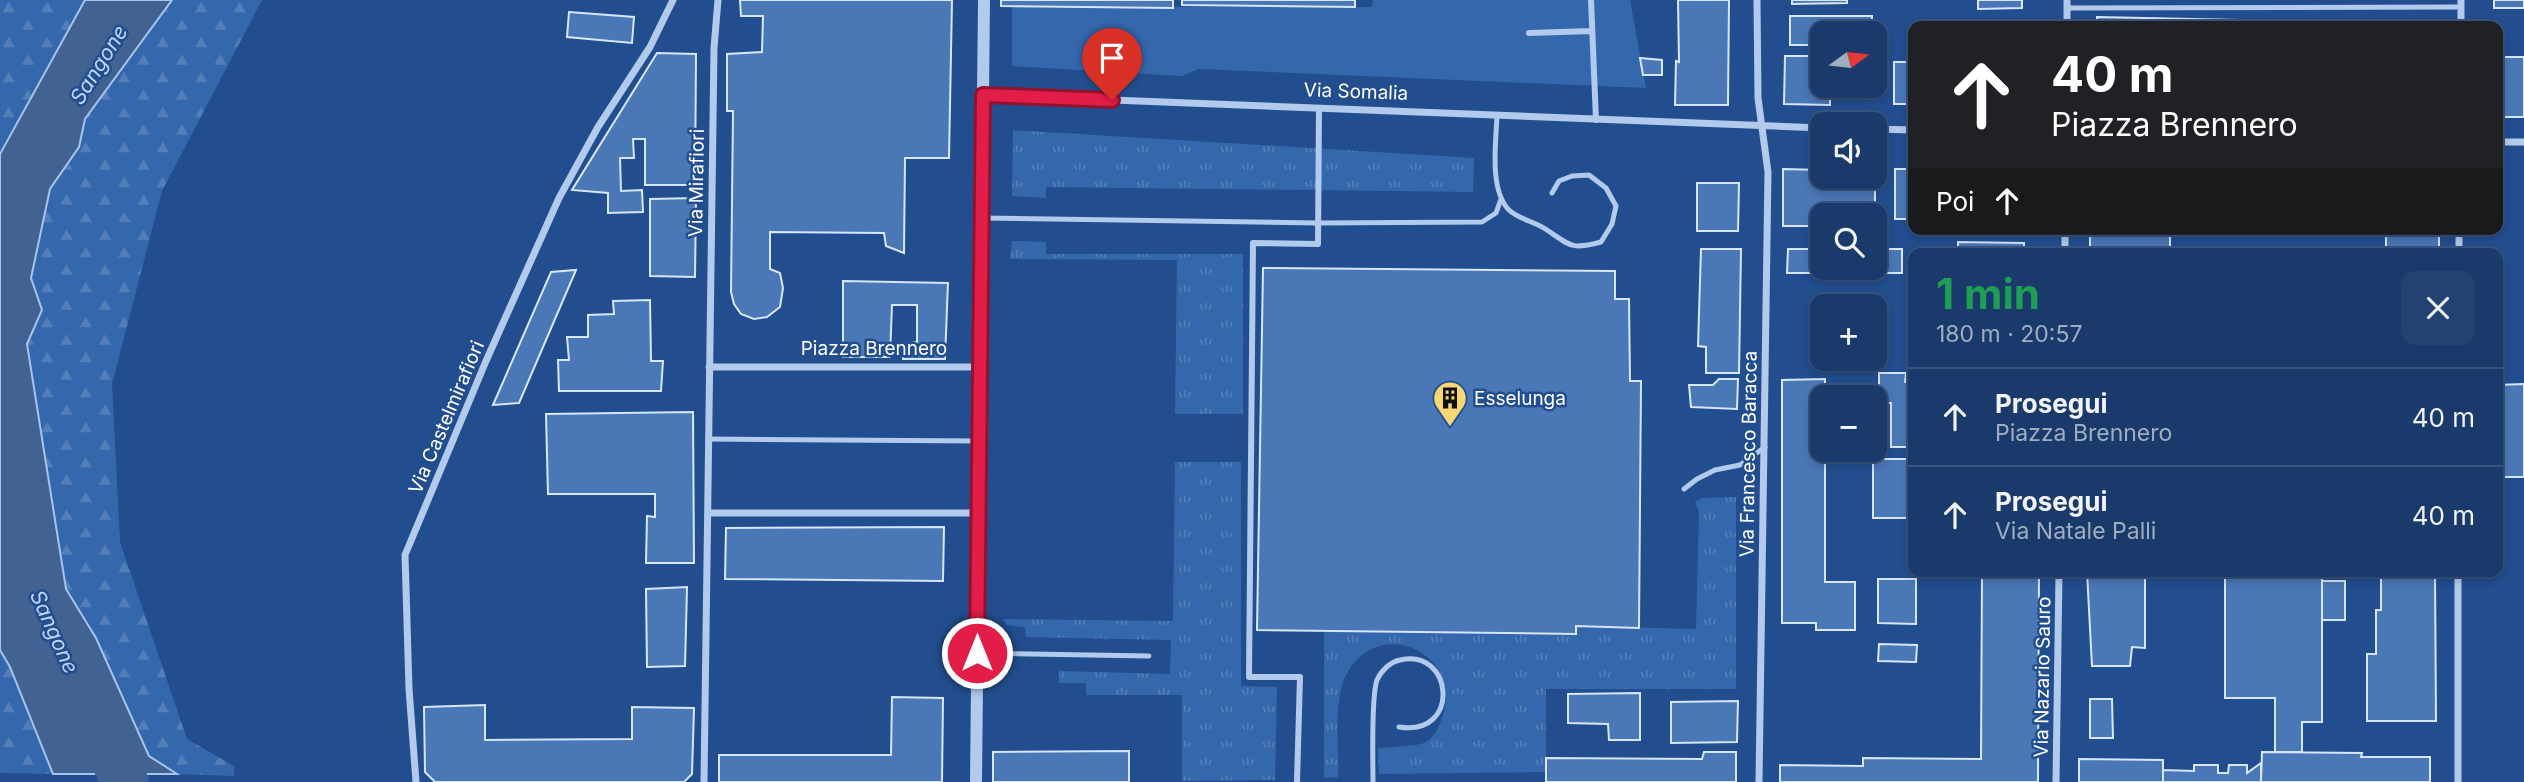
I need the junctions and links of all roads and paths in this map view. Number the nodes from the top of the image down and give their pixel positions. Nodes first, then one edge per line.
1 (673, 0) edge
2 (718, 0) edge
3 (984, 0) edge
4 (1591, 0) edge
5 (1757, 0) edge
6 (2067, 4) edge
7 (2461, 4) edge
8 (1592, 31) junction
9 (1530, 33) dead end
10 (983, 95) junction
11 (1319, 108) junction
12 (1497, 116) junction
13 (1596, 120) junction
14 (1763, 126) junction
15 (1810, 128) edge
16 (1887, 129) edge
17 (1908, 130) edge
18 (2503, 142) edge
19 (2524, 142) edge
20 (1552, 193) dead end
21 (1501, 199) junction
22 (981, 218) junction
23 (1318, 223) junction
24 (709, 367) junction
25 (979, 367) junction
26 (708, 439) junction
27 (978, 441) junction
28 (1765, 447) junction
29 (1684, 489) dead end
30 (708, 513) junction
31 (978, 513) junction
32 (2059, 577) edge
33 (2459, 577) edge
34 (977, 653) junction
35 (1149, 656) dead end
36 (1399, 727) dead end
37 (416, 782) edge
38 (704, 782) edge
39 (976, 782) edge
40 (1297, 782) edge
41 (1373, 782) edge
42 (1759, 782) edge
43 (2056, 782) edge
44 (2458, 782) edge

1 - 37 street, Via Castelmirafiori
2 - 24 street, Via Mirafiori
3 - 10 street
4 - 8 street
5 - 14 street, Via Francesco Baracca
6 - 7 lane
8 - 9 street
8 - 13 street
10 - 11 street, Via Somalia
10 - 22 street
11 - 12 street, Via Somalia
11 - 23 street
12 - 13 street, Via Somalia
12 - 21 lane
13 - 14 street, Via Somalia
14 - 15 street, Via Somalia
14 - 28 street, Via Francesco Baracca
16 - 17 street
18 - 19 street
20 - 21 lane
21 - 23 lane
22 - 23 lane
22 - 25 street
23 - 40 street
24 - 25 street, Piazza Brennero
24 - 26 street
25 - 27 street
26 - 27 lane
26 - 30 street
27 - 31 street
28 - 29 lane
28 - 42 street, Via Francesco Baracca
30 - 31 street
30 - 38 street
31 - 34 street
32 - 43 street, Via Nazario Sauro
33 - 44 street
34 - 35 lane
34 - 39 street
36 - 41 lane

